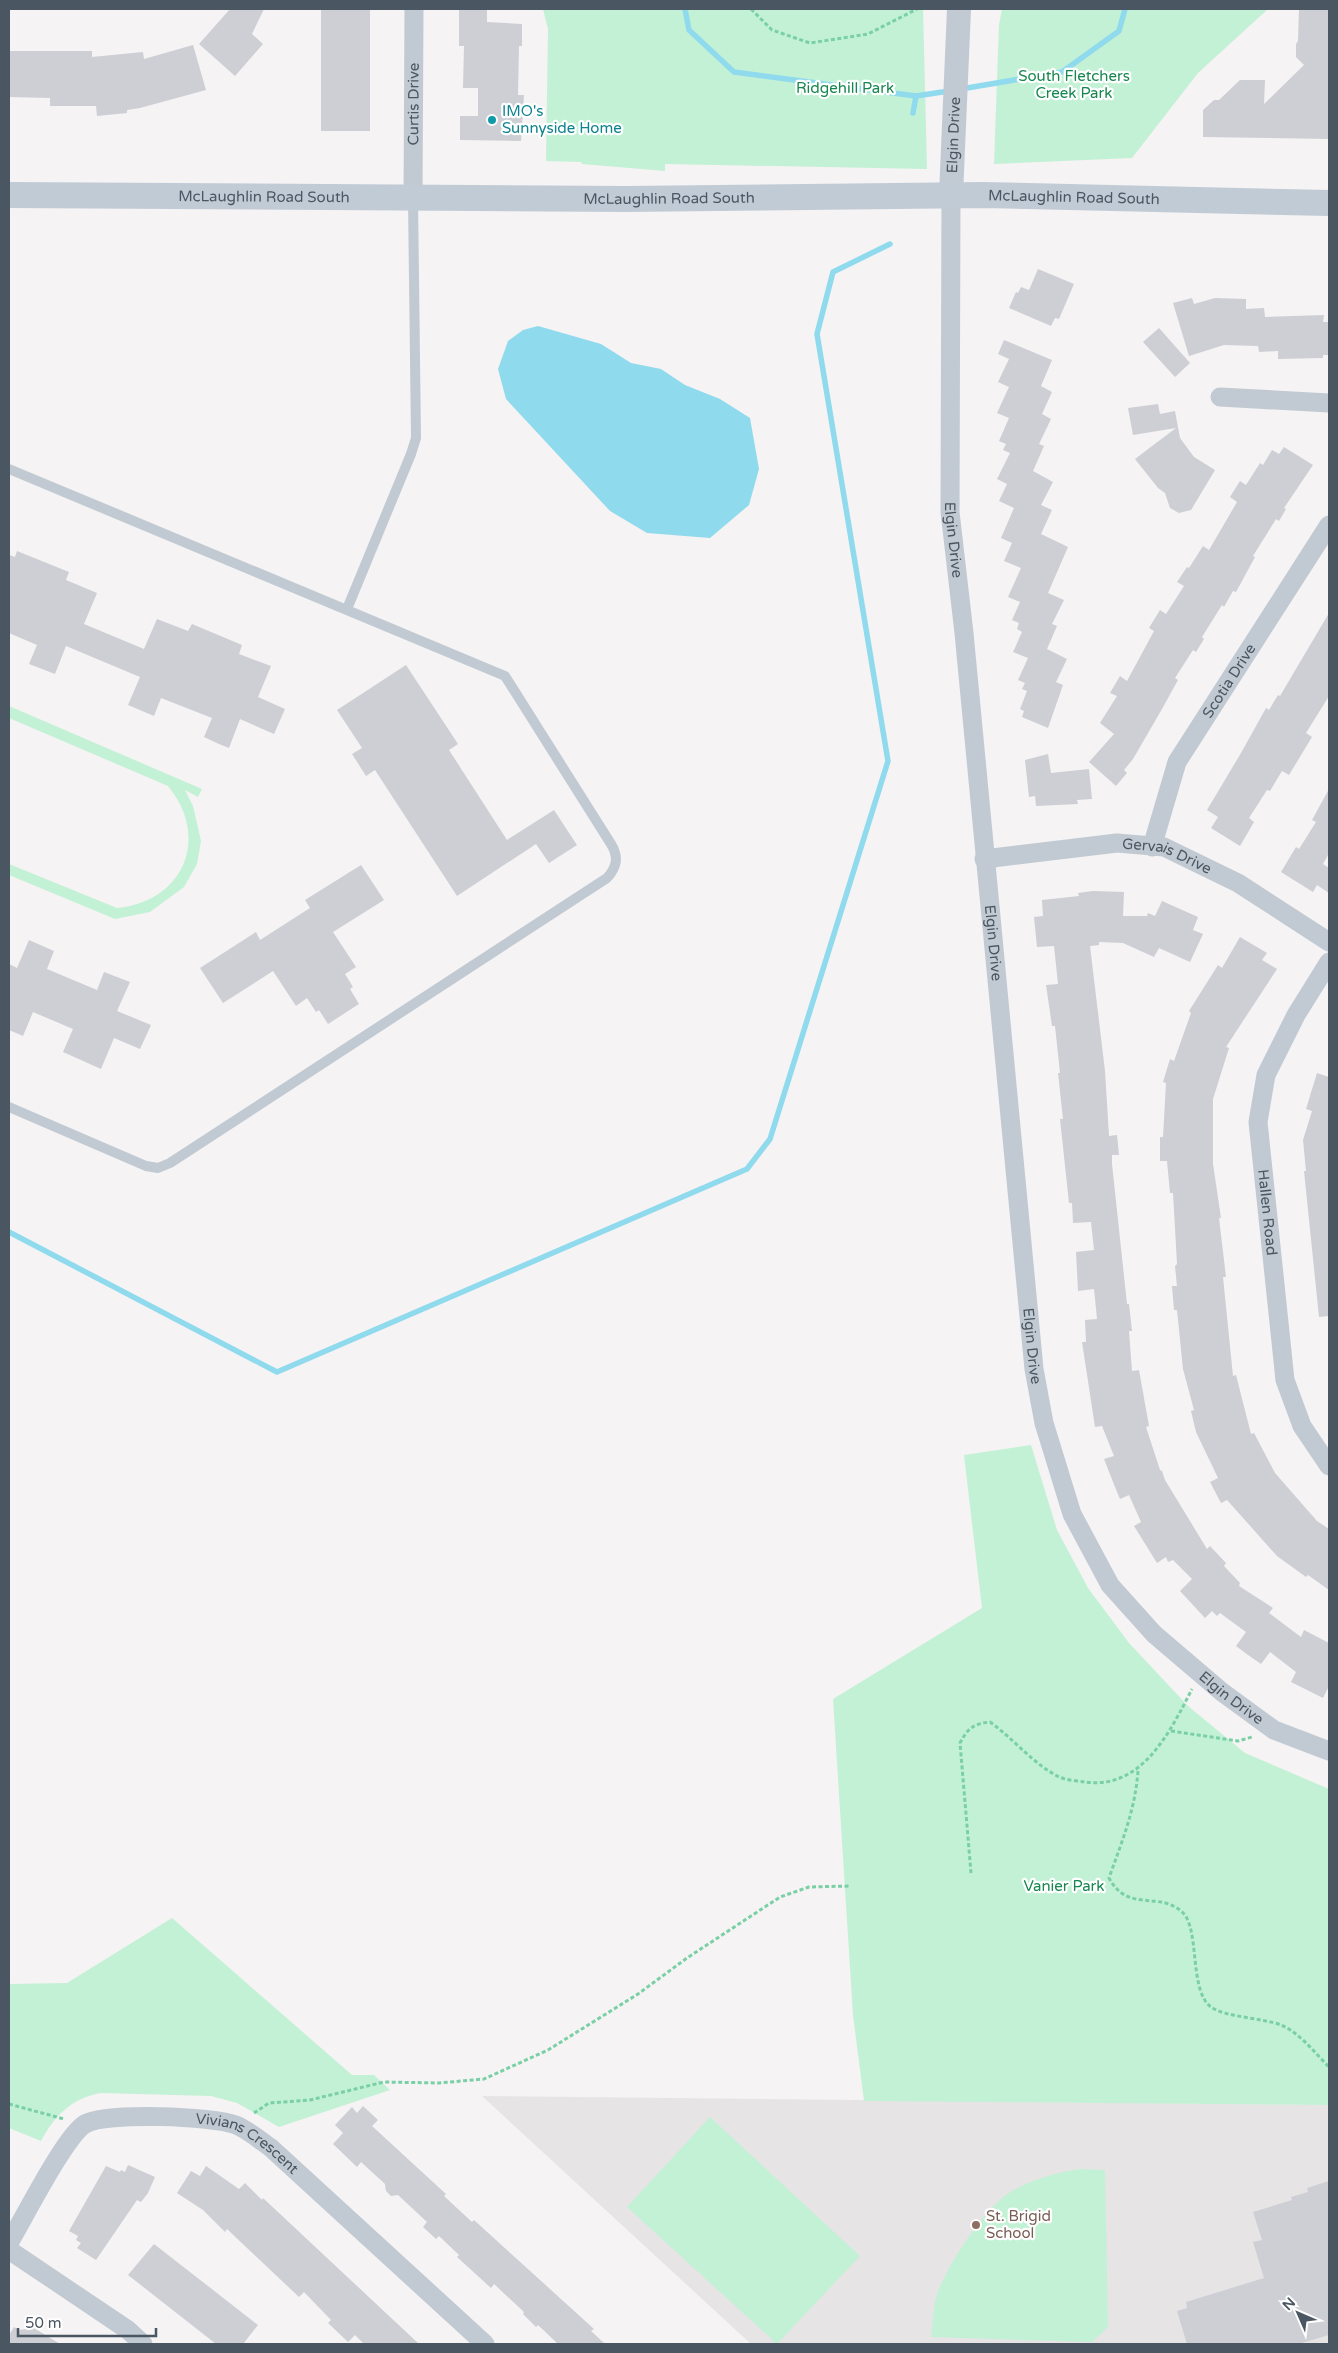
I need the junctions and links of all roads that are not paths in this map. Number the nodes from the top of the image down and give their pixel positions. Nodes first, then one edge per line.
1 (414, 9) edge
2 (960, 9) edge
3 (951, 195) junction
4 (9, 196) edge
5 (413, 199) junction
6 (1329, 203) edge
7 (1220, 397) dead end
8 (1329, 402) edge
9 (9, 469) edge
10 (1329, 525) edge
11 (347, 609) junction
12 (1152, 847) junction
13 (984, 859) junction
14 (1329, 942) edge
15 (1329, 962) edge
16 (9, 1107) edge
17 (1329, 1466) edge
18 (1329, 1751) edge
19 (9, 2243) edge
20 (9, 2250) edge
21 (143, 2344) edge
22 (485, 2344) edge

1 - 5 street, Curtis Drive
2 - 3 street, Elgin Drive
3 - 5 main road, McLaughlin Road South
3 - 6 main road, McLaughlin Road South
3 - 13 street, Elgin Drive
4 - 5 main road, McLaughlin Road South
5 - 11 lane
7 - 8 street
9 - 11 lane
10 - 12 street, Scotia Drive
11 - 16 lane
12 - 13 street, Gervais Drive
12 - 14 street, Gervais Drive
13 - 18 street, Elgin Drive
15 - 17 street, Hallen Road
19 - 22 street, Vivians Crescent
20 - 21 street

